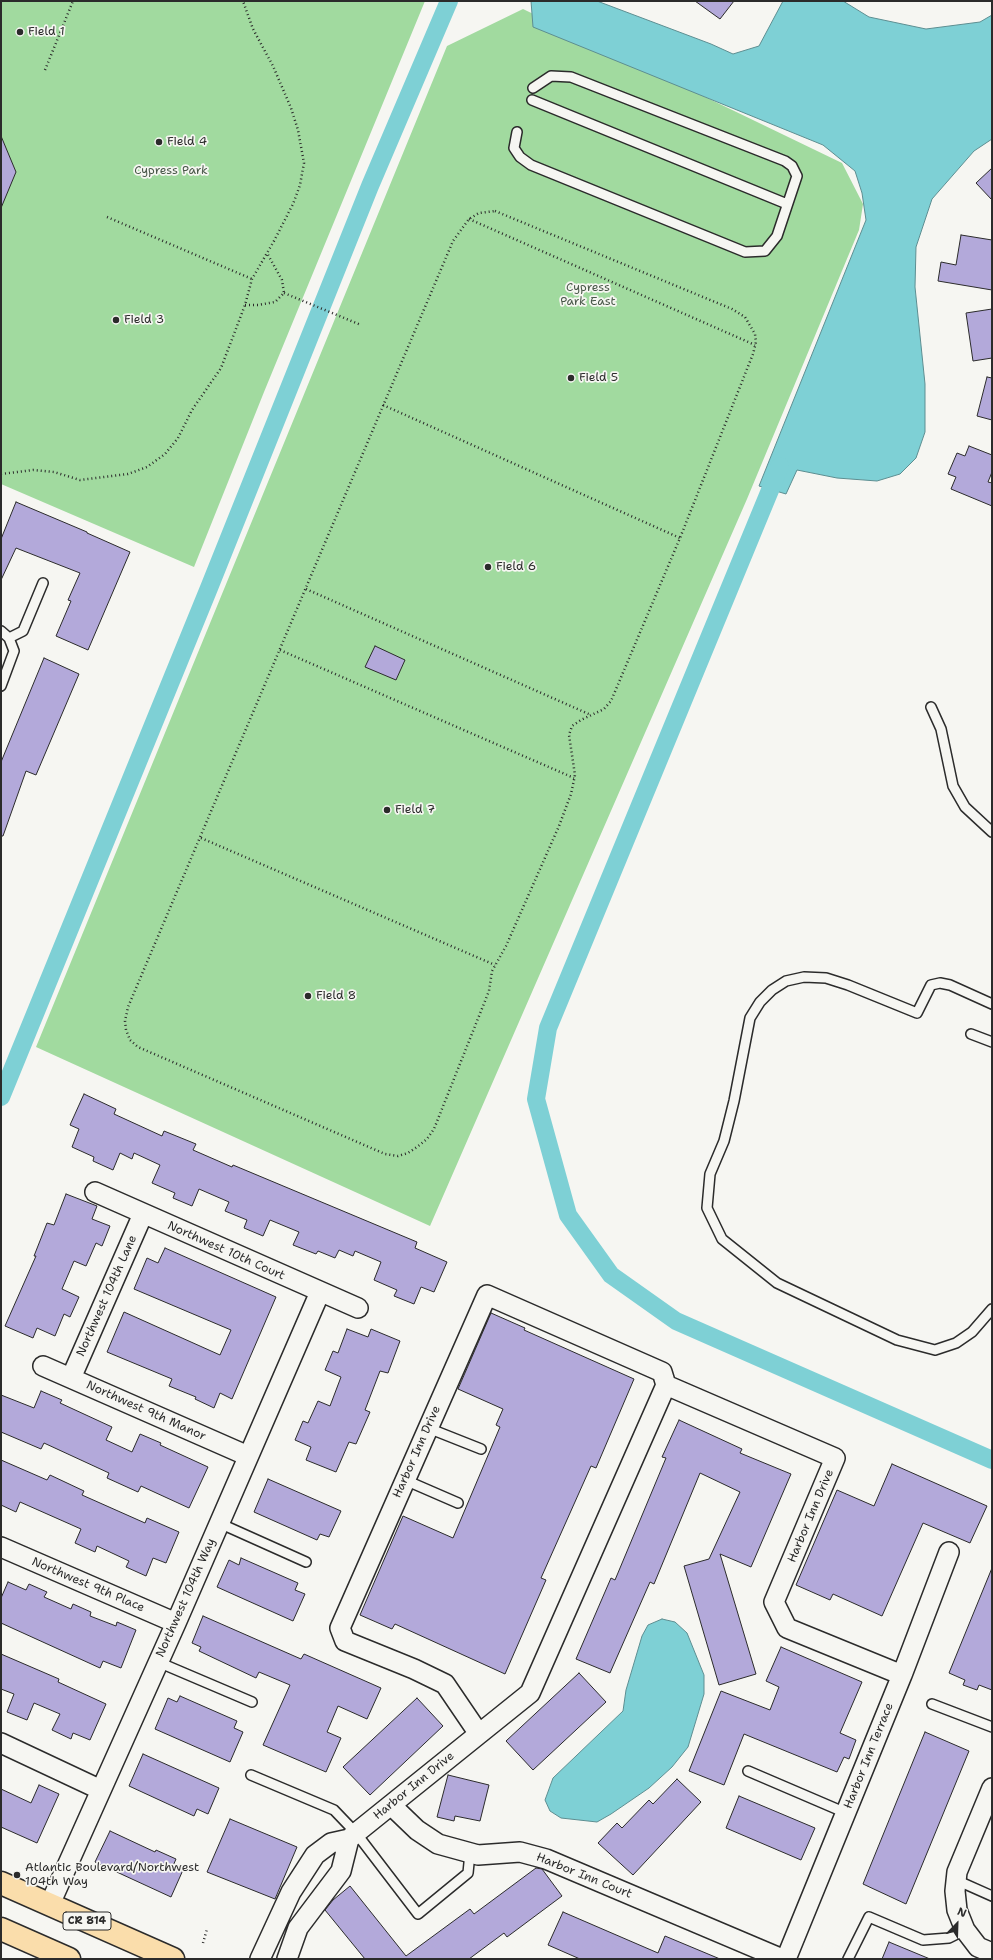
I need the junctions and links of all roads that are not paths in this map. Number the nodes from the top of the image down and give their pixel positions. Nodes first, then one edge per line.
1 (533, 88) dead end
2 (532, 100) dead end
3 (517, 132) dead end
4 (787, 204) junction
5 (43, 584) dead end
6 (1, 631) edge
7 (9, 638) junction
8 (1, 686) edge
9 (931, 707) dead end
10 (992, 832) edge
11 (992, 1004) edge
12 (971, 1034) dead end
13 (992, 1042) edge
14 (95, 1192) dead end
15 (143, 1214) junction
16 (320, 1292) junction
17 (358, 1308) dead end
18 (992, 1309) edge
19 (43, 1366) dead end
20 (71, 1378) junction
21 (666, 1385) junction
22 (428, 1428) junction
23 (481, 1449) dead end
24 (248, 1456) junction
25 (405, 1480) junction
26 (458, 1503) dead end
27 (219, 1523) junction
28 (1, 1547) edge
29 (949, 1552) dead end
30 (306, 1562) dead end
31 (176, 1623) junction
32 (158, 1662) junction
33 (902, 1675) junction
34 (252, 1702) dead end
35 (932, 1704) dead end
36 (992, 1727) edge
37 (479, 1734) junction
38 (1, 1743) edge
39 (748, 1771) dead end
40 (251, 1775) dead end
41 (992, 1788) edge
42 (101, 1790) junction
43 (391, 1805) junction
44 (846, 1813) junction
45 (352, 1836) junction
46 (470, 1853) junction
47 (956, 1880) junction
48 (1, 1883) edge
49 (992, 1896) edge
50 (50, 1904) junction
51 (279, 1920) junction
52 (298, 1928) junction
53 (1, 1929) edge
54 (965, 1930) junction
55 (992, 1953) edge
56 (69, 1959) edge
57 (173, 1959) edge
58 (260, 1959) edge
59 (287, 1959) edge
60 (782, 1959) edge
61 (786, 1959) edge
62 (848, 1959) edge

1 - 4 lane
2 - 4 lane
3 - 4 lane
5 - 7 lane
6 - 7 lane
7 - 8 lane
9 - 10 lane
11 - 18 lane
12 - 13 lane
14 - 15 street, Northwest 10th Court
15 - 16 street, Northwest 10th Court
15 - 20 street, Northwest 104th Lane
16 - 17 street, Northwest 10th Court
16 - 24 street, Northwest 104th Way
19 - 20 street, Northwest 9th Manor
20 - 24 street, Northwest 9th Manor
21 - 22 street, Harbor Inn Drive
21 - 33 street, Harbor Inn Drive
21 - 37 street, Harbor Inn Drive
22 - 23 lane
22 - 25 street, Harbor Inn Drive
24 - 27 street, Northwest 104th Way
25 - 26 lane
25 - 37 street, Harbor Inn Drive
27 - 30 lane
27 - 31 street, Northwest 104th Way
28 - 31 street, Northwest 9th Place
29 - 33 street, Harbor Inn Terrace
31 - 32 street, Northwest 104th Way
32 - 34 lane
32 - 42 street, Northwest 104th Way
33 - 44 street, Harbor Inn Terrace
35 - 36 lane
37 - 43 street, Harbor Inn Drive
38 - 42 street
39 - 44 lane
40 - 45 lane
41 - 47 street
42 - 50 street, Northwest 104th Way
43 - 45 street, Harbor Inn Drive
43 - 46 street, Harbor Inn Court
44 - 61 street, Harbor Inn Terrace
45 - 46 lane
45 - 51 street, Harbor Inn Drive
45 - 52 street
46 - 60 street, Harbor Inn Court
47 - 49 lane
47 - 54 street
48 - 50 main road, CR 814
50 - 57 main road, CR 814
51 - 52 street
51 - 58 street, Harbor Inn Drive
52 - 59 street
53 - 56 main road
54 - 55 street
54 - 62 lane

